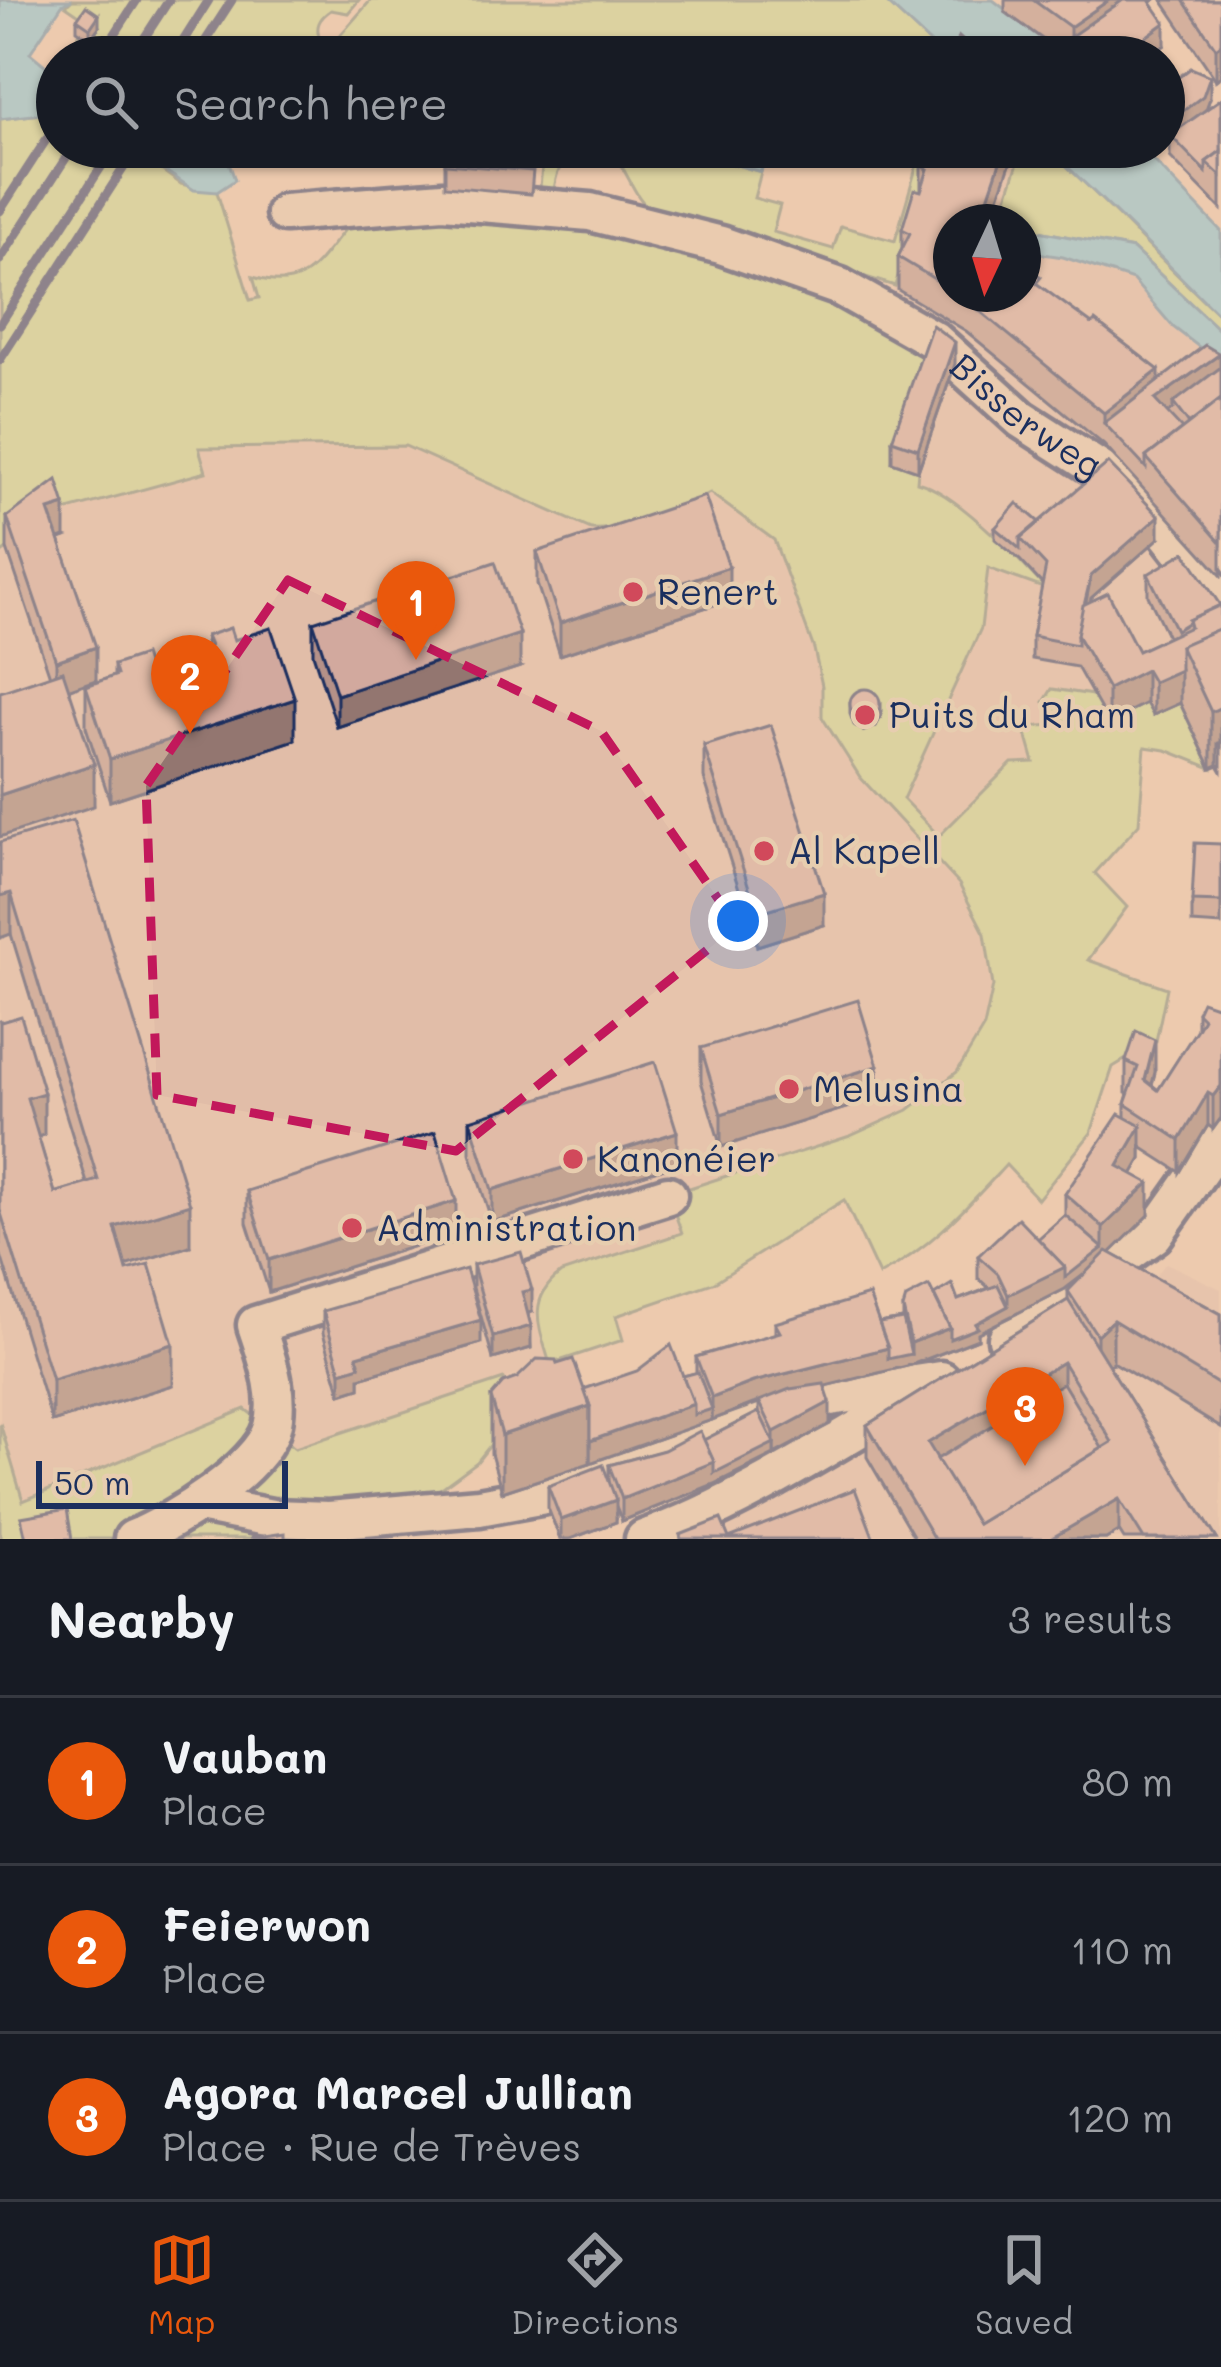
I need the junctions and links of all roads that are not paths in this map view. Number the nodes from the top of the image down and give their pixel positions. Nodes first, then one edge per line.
1 (285, 213) dead end
2 (1221, 602) edge
3 (1221, 1140) edge
4 (668, 1195) dead end
5 (941, 1381) junction
6 (199, 1504) junction
7 (133, 1539) edge
8 (644, 1539) edge

1 - 2 street, Bisserweg
3 - 5 street
4 - 6 street
5 - 6 street
5 - 8 street
6 - 7 street

